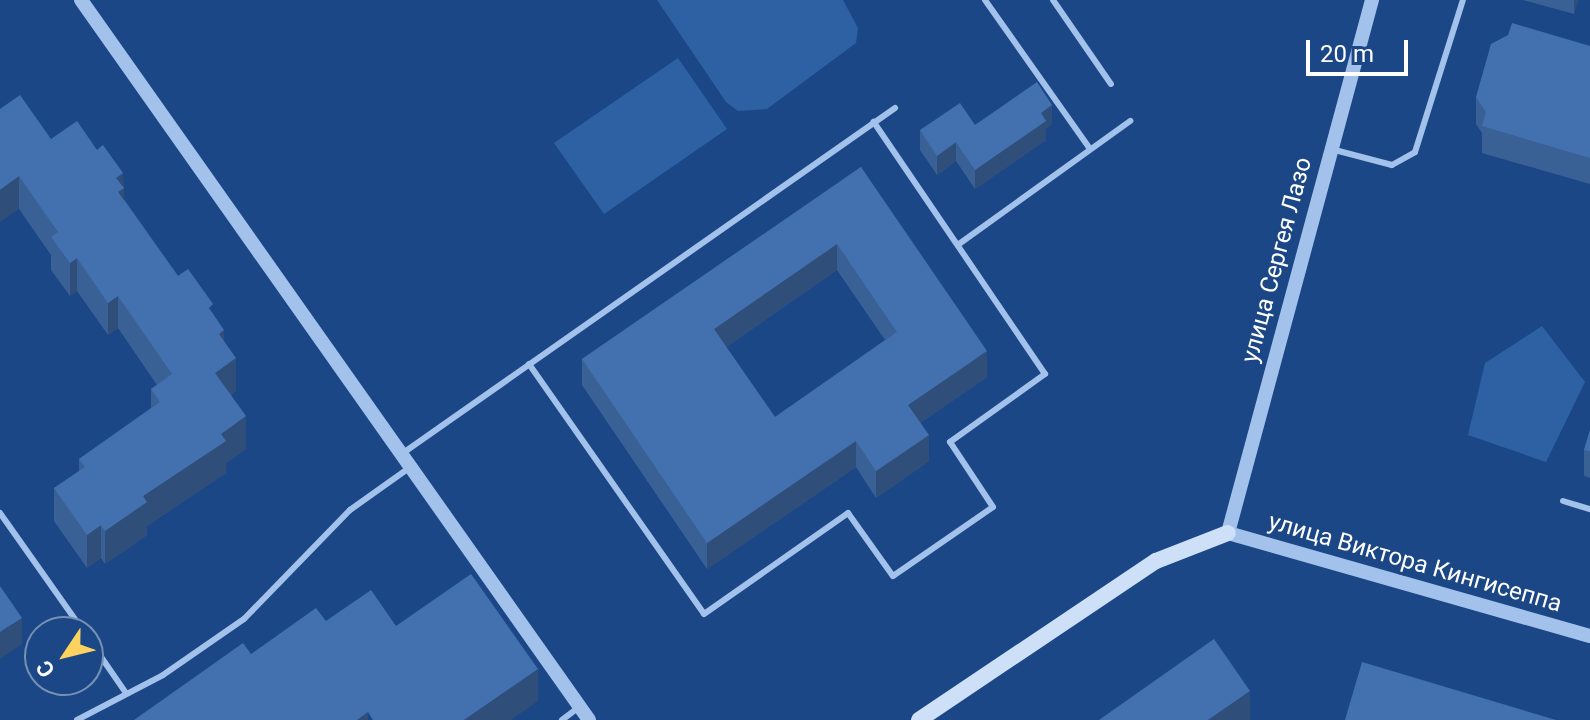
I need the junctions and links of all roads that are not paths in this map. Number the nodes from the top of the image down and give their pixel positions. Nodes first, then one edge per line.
1 (81, 0) edge
2 (985, 0) edge
3 (1053, 0) edge
4 (1372, 0) edge
5 (1463, 0) edge
6 (1111, 84) dead end
7 (895, 108) dead end
8 (1130, 121) dead end
9 (874, 122) junction
10 (1090, 149) junction
11 (1331, 149) junction
12 (959, 244) junction
13 (529, 364) junction
14 (403, 453) junction
15 (412, 466) junction
16 (1563, 501) dead end
17 (1590, 509) edge
18 (0, 513) edge
19 (1228, 533) junction
20 (73, 616) edge
21 (1590, 636) edge
22 (104, 661) edge
23 (126, 693) junction
24 (584, 714) edge
25 (77, 720) edge
26 (562, 720) edge
27 (919, 720) edge

1 - 14 street
2 - 10 lane
3 - 6 lane
4 - 11 street, улица Сергея Лазо
5 - 11 lane
7 - 9 lane
8 - 10 lane
9 - 12 lane
9 - 13 lane
10 - 12 lane
11 - 19 street, улица Сергея Лазо
12 - 13 lane
13 - 14 lane
14 - 15 street
15 - 23 lane
15 - 24 street
16 - 17 lane
18 - 20 lane
19 - 21 street, улица Виктора Кингисеппа
19 - 27 main road
22 - 23 lane
23 - 25 lane
24 - 26 lane

